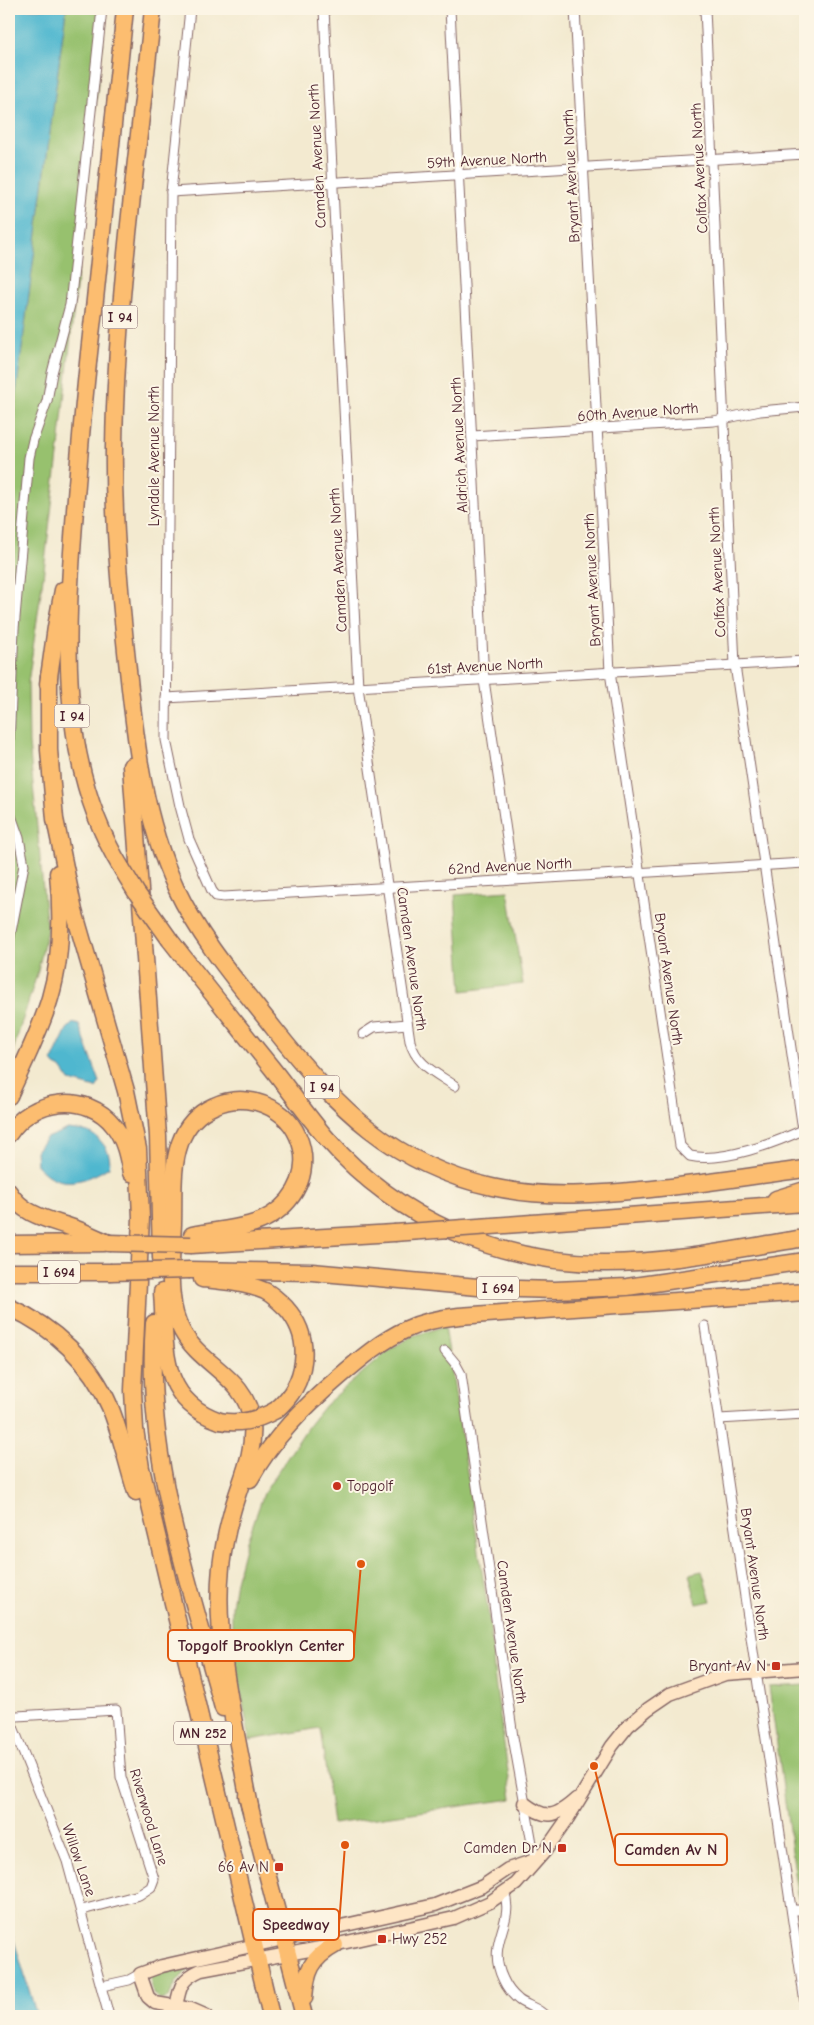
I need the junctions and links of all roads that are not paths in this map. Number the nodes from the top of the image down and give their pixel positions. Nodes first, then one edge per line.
1 (102, 9) edge
2 (125, 9) edge
3 (153, 9) edge
4 (190, 9) edge
5 (324, 9) edge
6 (450, 9) edge
7 (575, 9) edge
8 (705, 9) edge
9 (805, 154) edge
10 (713, 160) junction
11 (585, 168) junction
12 (458, 176) junction
13 (332, 184) junction
14 (170, 192) junction
15 (805, 407) edge
16 (724, 420) junction
17 (598, 428) junction
18 (472, 436) junction
19 (72, 555) junction
20 (123, 626) junction
21 (805, 660) edge
22 (735, 665) junction
23 (610, 672) junction
24 (49, 675) junction
25 (484, 680) junction
26 (358, 687) junction
27 (166, 698) junction
28 (9, 745) edge
29 (9, 810) edge
30 (805, 863) edge
31 (764, 865) junction
32 (639, 872) junction
33 (513, 879) junction
34 (388, 887) junction
35 (216, 896) joint
36 (9, 942) edge
37 (407, 1024) junction
38 (363, 1034) dead end
39 (455, 1086) dead end
40 (9, 1096) edge
41 (804, 1129) edge
42 (9, 1134) edge
43 (805, 1168) edge
44 (805, 1190) edge
45 (9, 1192) edge
46 (805, 1203) edge
47 (752, 1206) junction
48 (805, 1238) edge
49 (192, 1240) junction
50 (9, 1244) edge
51 (109, 1244) junction
52 (805, 1261) edge
53 (9, 1272) edge
54 (190, 1274) junction
55 (162, 1289) junction
56 (805, 1292) edge
57 (137, 1303) junction
58 (9, 1308) edge
59 (706, 1326) dead end
60 (445, 1351) dead end
61 (805, 1414) edge
62 (719, 1419) junction
63 (225, 1544) junction
64 (184, 1657) junction
65 (805, 1668) edge
66 (755, 1671) junction
67 (9, 1718) edge
68 (583, 1792) junction
69 (524, 1803) junction
70 (250, 1807) junction
71 (535, 1860) junction
72 (504, 1892) junction
73 (82, 1910) junction
74 (792, 1910) junction
75 (805, 1910) edge
76 (334, 1945) junction
77 (287, 1946) junction
78 (256, 1952) junction
79 (140, 1974) junction
80 (102, 1986) junction
81 (805, 2003) edge
82 (176, 2007) junction
83 (304, 2014) edge
84 (109, 2016) edge
85 (207, 2016) edge
86 (271, 2016) edge
87 (545, 2016) edge

1 - 28 street
2 - 19 highway, I 94
3 - 20 highway, I 94
4 - 14 street, Lyndale Avenue North
5 - 13 street, Camden Avenue North
6 - 12 street, Aldrich Avenue North
7 - 11 street, Bryant Avenue North
8 - 10 street, Colfax Avenue North
9 - 10 street, 59th Avenue North
10 - 11 street, 59th Avenue North
10 - 16 street, Colfax Avenue North
11 - 12 street, 59th Avenue North
11 - 17 street, Bryant Avenue North
12 - 13 street, 59th Avenue North
12 - 18 street, Aldrich Avenue North
13 - 14 street, 59th Avenue North
13 - 26 street, Camden Avenue North
14 - 27 street, Lyndale Avenue North
15 - 16 street, 60th Avenue North
16 - 17 street, 60th Avenue North
16 - 22 street, Colfax Avenue North
17 - 18 street, 60th Avenue North
17 - 23 street, Bryant Avenue North
18 - 25 street, Aldrich Avenue North
19 - 24 highway
19 - 48 highway, I 94, bridge
20 - 43 highway, I 94
20 - 55 highway
21 - 22 street, 61st Avenue North
22 - 23 street, 61st Avenue North
22 - 31 street, Colfax Avenue North
23 - 25 street, 61st Avenue North
23 - 32 street, Bryant Avenue North
24 - 40 highway
24 - 57 highway
25 - 26 street, 61st Avenue North
25 - 33 street, Aldrich Avenue North
26 - 27 street, 61st Avenue North
26 - 34 street, Camden Avenue North
27 - 35 street, Lyndale Avenue North
29 - 36 street
30 - 31 street, 62nd Avenue North
31 - 32 street, 62nd Avenue North
31 - 41 street, Colfax Avenue North
32 - 33 street, 62nd Avenue North
32 - 41 street, Bryant Avenue North
33 - 34 street, 62nd Avenue North
34 - 35 street, 62nd Avenue North
34 - 37 street, Camden Avenue North
37 - 38 street
37 - 39 street, Camden Avenue North
42 - 57 highway
44 - 47 highway
45 - 51 highway
46 - 47 highway, I 694
47 - 49 highway, I 694, bridge
49 - 51 highway, I 694, bridge
49 - 63 highway
50 - 51 highway, I 694
52 - 54 highway, I 694
53 - 54 highway, I 694, bridge
54 - 55 highway, bridge
55 - 70 highway
56 - 63 highway
57 - 64 highway
58 - 64 highway
59 - 62 street, Bryant Avenue North
60 - 69 street, Camden Avenue North
61 - 62 street
62 - 66 street, Bryant Avenue North
63 - 70 highway
64 - 78 highway, MN 252
65 - 66 street
66 - 68 street
66 - 74 street, Bryant Avenue North
67 - 73 street, Willow Lane
67 - 73 street, Riverwood Lane
68 - 69 street
68 - 71 street
69 - 71 street, Camden Avenue North
70 - 77 highway
71 - 72 street
71 - 77 street
72 - 76 street
72 - 87 street
73 - 80 street, Willow Lane
74 - 75 street
74 - 81 street, Bryant Avenue North
76 - 77 street
76 - 83 highway
77 - 78 street
77 - 83 highway
78 - 79 street
78 - 82 street
78 - 86 highway, MN 252
79 - 80 street
79 - 82 street
80 - 84 street, Willow Lane
82 - 85 street

